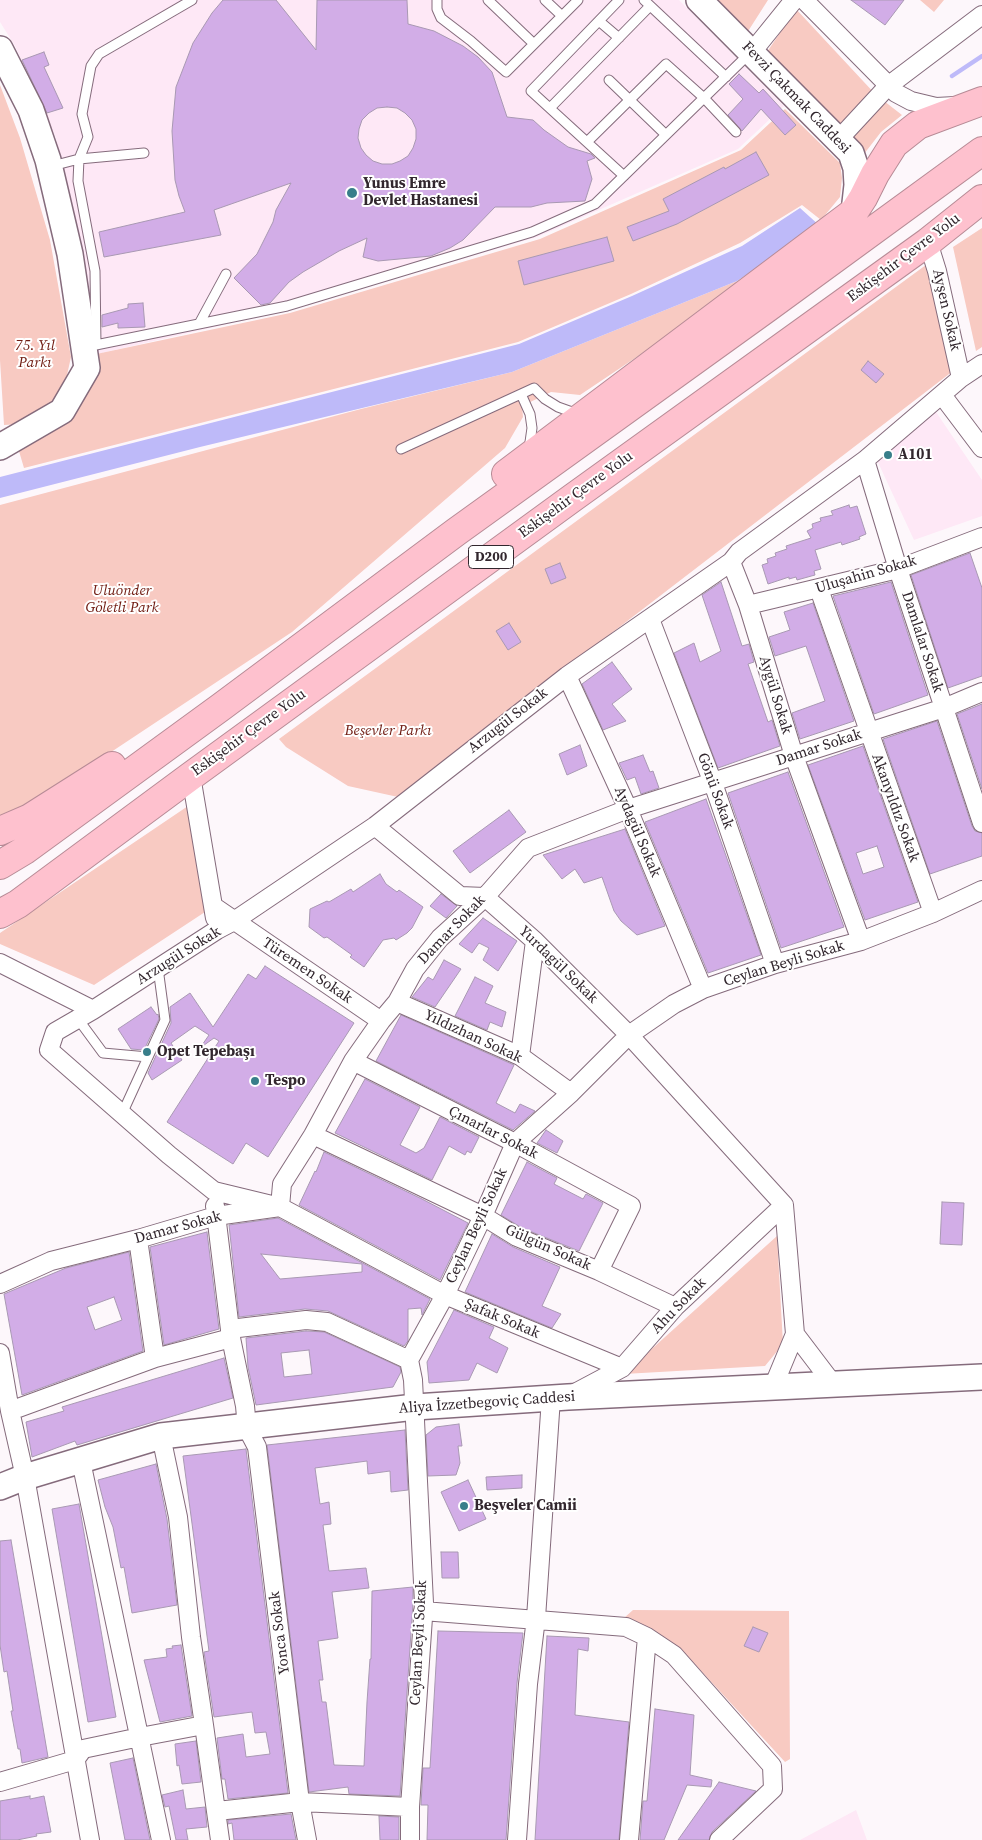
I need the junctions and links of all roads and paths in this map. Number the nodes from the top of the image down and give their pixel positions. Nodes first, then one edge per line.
1 (192, 0) edge
2 (437, 0) edge
3 (488, 0) edge
4 (545, 0) edge
5 (578, 0) edge
6 (619, 0) edge
7 (699, 0) edge
8 (794, 0) edge
9 (804, 0) edge
10 (647, 3) edge
11 (982, 15) edge
12 (562, 16) junction
13 (599, 21) junction
14 (618, 38) junction
15 (534, 44) junction
16 (0, 48) edge
17 (752, 52) junction
18 (726, 77) junction
19 (610, 80) dead end
20 (888, 86) junction
21 (704, 98) junction
22 (629, 100) junction
23 (978, 103) edge
24 (550, 108) junction
25 (736, 132) dead end
26 (666, 135) junction
27 (839, 139) junction
28 (587, 142) junction
29 (982, 151) edge
30 (144, 153) dead end
31 (79, 159) junction
32 (49, 167) junction
33 (624, 176) junction
34 (982, 199) edge
35 (854, 212) junction
36 (928, 242) junction
37 (226, 274) dead end
38 (199, 324) junction
39 (90, 346) junction
40 (982, 364) edge
41 (961, 378) junction
42 (521, 394) junction
43 (942, 395) junction
44 (590, 410) junction
45 (0, 447) edge
46 (982, 448) edge
47 (401, 449) dead end
48 (527, 458) junction
49 (865, 460) junction
50 (981, 541) edge
51 (730, 562) junction
52 (898, 569) junction
53 (819, 589) junction
54 (748, 605) junction
55 (650, 619) junction
56 (311, 640) junction
57 (567, 676) junction
58 (982, 692) edge
59 (221, 707) junction
60 (944, 708) junction
61 (868, 732) junction
62 (794, 756) junction
63 (191, 776) junction
64 (713, 783) junction
65 (628, 809) junction
66 (982, 823) edge
67 (375, 826) junction
68 (0, 831) edge
69 (0, 865) edge
70 (982, 890) edge
71 (485, 897) junction
72 (213, 906) junction
73 (933, 913) junction
74 (0, 914) edge
75 (234, 922) junction
76 (217, 930) junction
77 (535, 941) junction
78 (861, 941) junction
79 (0, 962) edge
80 (775, 964) junction
81 (158, 968) junction
82 (703, 989) junction
83 (397, 1002) junction
84 (93, 1010) junction
85 (78, 1019) junction
86 (381, 1021) junction
87 (629, 1035) junction
88 (520, 1056) junction
89 (148, 1057) junction
90 (353, 1061) junction
91 (571, 1093) junction
92 (122, 1114) junction
93 (313, 1135) junction
94 (515, 1143) junction
95 (214, 1191) junction
96 (784, 1205) junction
97 (280, 1207) junction
98 (216, 1216) junction
99 (483, 1216) junction
100 (138, 1239) junction
101 (599, 1271) junction
102 (0, 1284) edge
103 (445, 1295) junction
104 (675, 1307) junction
105 (231, 1333) junction
106 (795, 1334) junction
107 (0, 1353) edge
108 (155, 1358) junction
109 (409, 1360) junction
110 (622, 1368) junction
111 (982, 1377) edge
112 (833, 1384) junction
113 (773, 1387) junction
114 (560, 1398) junction
115 (414, 1408) junction
116 (10, 1411) junction
117 (247, 1428) junction
118 (161, 1436) junction
119 (80, 1461) junction
120 (24, 1477) junction
121 (0, 1487) edge
122 (423, 1611) junction
123 (536, 1618) junction
124 (648, 1638) junction
125 (204, 1725) junction
126 (140, 1737) junction
127 (75, 1760) junction
128 (0, 1782) edge
129 (300, 1802) junction
130 (410, 1807) junction
131 (217, 1811) junction
132 (90, 1840) edge
133 (161, 1840) edge
134 (220, 1840) edge
135 (307, 1840) edge
136 (410, 1840) edge
137 (517, 1840) edge
138 (629, 1840) edge
139 (719, 1840) edge

1 - 31 lane
2 - 15 lane
3 - 15 lane
4 - 12 lane
5 - 12 lane
6 - 13 lane
7 - 17 street, Fevzi Çakmak Caddesi
8 - 17 street
9 - 20 street
10 - 14 lane
10 - 18 lane
11 - 20 street
12 - 15 lane
13 - 14 lane
13 - 24 lane
14 - 24 lane
16 - 32 street
17 - 18 lane
17 - 27 street, Fevzi Çakmak Caddesi
18 - 21 lane
19 - 22 lane
20 - 23 street
20 - 27 street
21 - 22 lane
21 - 25 lane
21 - 26 lane
22 - 26 lane
22 - 28 lane
23 - 35 highway
24 - 28 lane
26 - 33 lane
27 - 35 street, Fevzi Çakmak Caddesi
28 - 33 lane
29 - 56 highway, D200
30 - 31 lane
31 - 32 lane
31 - 39 lane
32 - 39 street
33 - 38 lane
34 - 36 highway, Eskişehir Çevre Yolu / D200
35 - 44 highway
36 - 41 street, Ayşen Sokak
36 - 63 highway, Eskişehir Çevre Yolu / D200
37 - 38 lane
38 - 39 lane
39 - 45 street
40 - 41 street, Arzugül Sokak
41 - 43 street, Arzugül Sokak
42 - 44 lane
42 - 47 lane
42 - 48 lane
43 - 46 street
43 - 49 street, Arzugül Sokak
44 - 48 highway
48 - 56 highway
49 - 51 street, Arzugül Sokak
49 - 52 street, Damlalar Sokak
50 - 52 street, Uluşahin Sokak
51 - 54 street, Aygül Sokak
51 - 55 street, Arzugül Sokak
52 - 53 street, Uluşahin Sokak
52 - 60 street, Damlalar Sokak
53 - 54 street, Uluşahin Sokak
53 - 61 street, Akanyıldız Sokak
54 - 62 street, Aygül Sokak
55 - 57 street, Arzugül Sokak
55 - 64 street, Gönü Sokak
56 - 59 highway, D200
57 - 65 street, Aydagül Sokak
57 - 67 street, Arzugül Sokak
58 - 60 street, Damar Sokak
59 - 68 highway
59 - 69 highway, D200
60 - 61 street, Damar Sokak
60 - 66 street, Damlalar Sokak
61 - 62 street, Damar Sokak
61 - 73 street, Akanyıldız Sokak
62 - 64 street, Damar Sokak
62 - 78 street, Aygül Sokak
63 - 72 street
63 - 74 highway, Eskişehir Çevre Yolu / D200
64 - 65 street, Damar Sokak
64 - 80 street, Gönü Sokak
65 - 71 street, Damar Sokak
65 - 82 street, Aydagül Sokak
67 - 71 street
67 - 75 street, Arzugül Sokak
70 - 73 street, Ceylan Beyli Sokak
71 - 77 street, Yurdagül Sokak
71 - 83 street, Damar Sokak
72 - 75 street, Türemen Sokak
72 - 76 street
73 - 78 street, Ceylan Beyli Sokak
75 - 76 street, Arzugül Sokak
75 - 86 street, Türemen Sokak
76 - 81 street, Arzugül Sokak
77 - 87 street, Yurdagül Sokak
77 - 88 street
78 - 80 street, Ceylan Beyli Sokak
79 - 84 street
80 - 82 street, Ceylan Beyli Sokak
81 - 84 street, Arzugül Sokak
81 - 89 lane
82 - 87 street, Ceylan Beyli Sokak
83 - 86 street, Damar Sokak
83 - 88 street, Yıldızhan Sokak
84 - 85 street, Arzugül Sokak
85 - 89 lane
85 - 92 street, Arzugül Sokak
86 - 90 street, Damar Sokak
87 - 91 street, Ceylan Beyli Sokak
87 - 96 street, Yurdagül Sokak
88 - 91 street, Yıldızhan Sokak
89 - 92 lane
90 - 93 street, Damar Sokak
90 - 94 street, Çınarlar Sokak
91 - 94 street, Ceylan Beyli Sokak
92 - 95 street
93 - 97 street, Damar Sokak
93 - 99 street, Gülgün Sokak
94 - 99 street, Ceylan Beyli Sokak
94 - 101 street, Çınarlar Sokak
95 - 97 street, Şafak Sokak
95 - 98 street, Yonca Sokak
96 - 104 street, Ahu Sokak
96 - 106 street
97 - 98 street, Damar Sokak
97 - 103 street, Şafak Sokak
98 - 100 street, Damar Sokak
98 - 105 street, Yonca Sokak
99 - 101 street, Gülgün Sokak
99 - 103 street, Ceylan Beyli Sokak
100 - 102 street, Damar Sokak
100 - 108 street
101 - 104 street, Gülgün Sokak
103 - 109 street, Ceylan Beyli Sokak
103 - 110 street, Şafak Sokak
104 - 110 street, Ahu Sokak
105 - 108 street
105 - 109 street
105 - 117 street, Yonca Sokak
106 - 112 street
106 - 113 street
107 - 116 street
108 - 116 street
109 - 115 street, Ceylan Beyli Sokak
110 - 114 street, Ahu Sokak
111 - 112 street, Aliya İzzetbegoviç Caddesi
112 - 113 street, Aliya İzzetbegoviç Caddesi
113 - 114 street, Aliya İzzetbegoviç Caddesi
114 - 115 street, Aliya İzzetbegoviç Caddesi
114 - 123 street
115 - 117 street, Aliya İzzetbegoviç Caddesi
115 - 122 street, Ceylan Beyli Sokak
116 - 120 street
117 - 118 street, Aliya İzzetbegoviç Caddesi
117 - 129 street, Yonca Sokak
118 - 119 street, Aliya İzzetbegoviç Caddesi
118 - 125 street
119 - 120 street, Aliya İzzetbegoviç Caddesi
119 - 126 street
120 - 121 street, Aliya İzzetbegoviç Caddesi
120 - 127 street
122 - 123 street
122 - 130 street, Ceylan Beyli Sokak
123 - 124 street
123 - 137 street
124 - 138 street
124 - 139 street
125 - 126 street
125 - 131 street
126 - 127 street
126 - 133 street
127 - 128 street
127 - 132 street
129 - 130 street
129 - 131 street
129 - 135 street, Yonca Sokak
130 - 136 street, Ceylan Beyli Sokak
131 - 134 street

